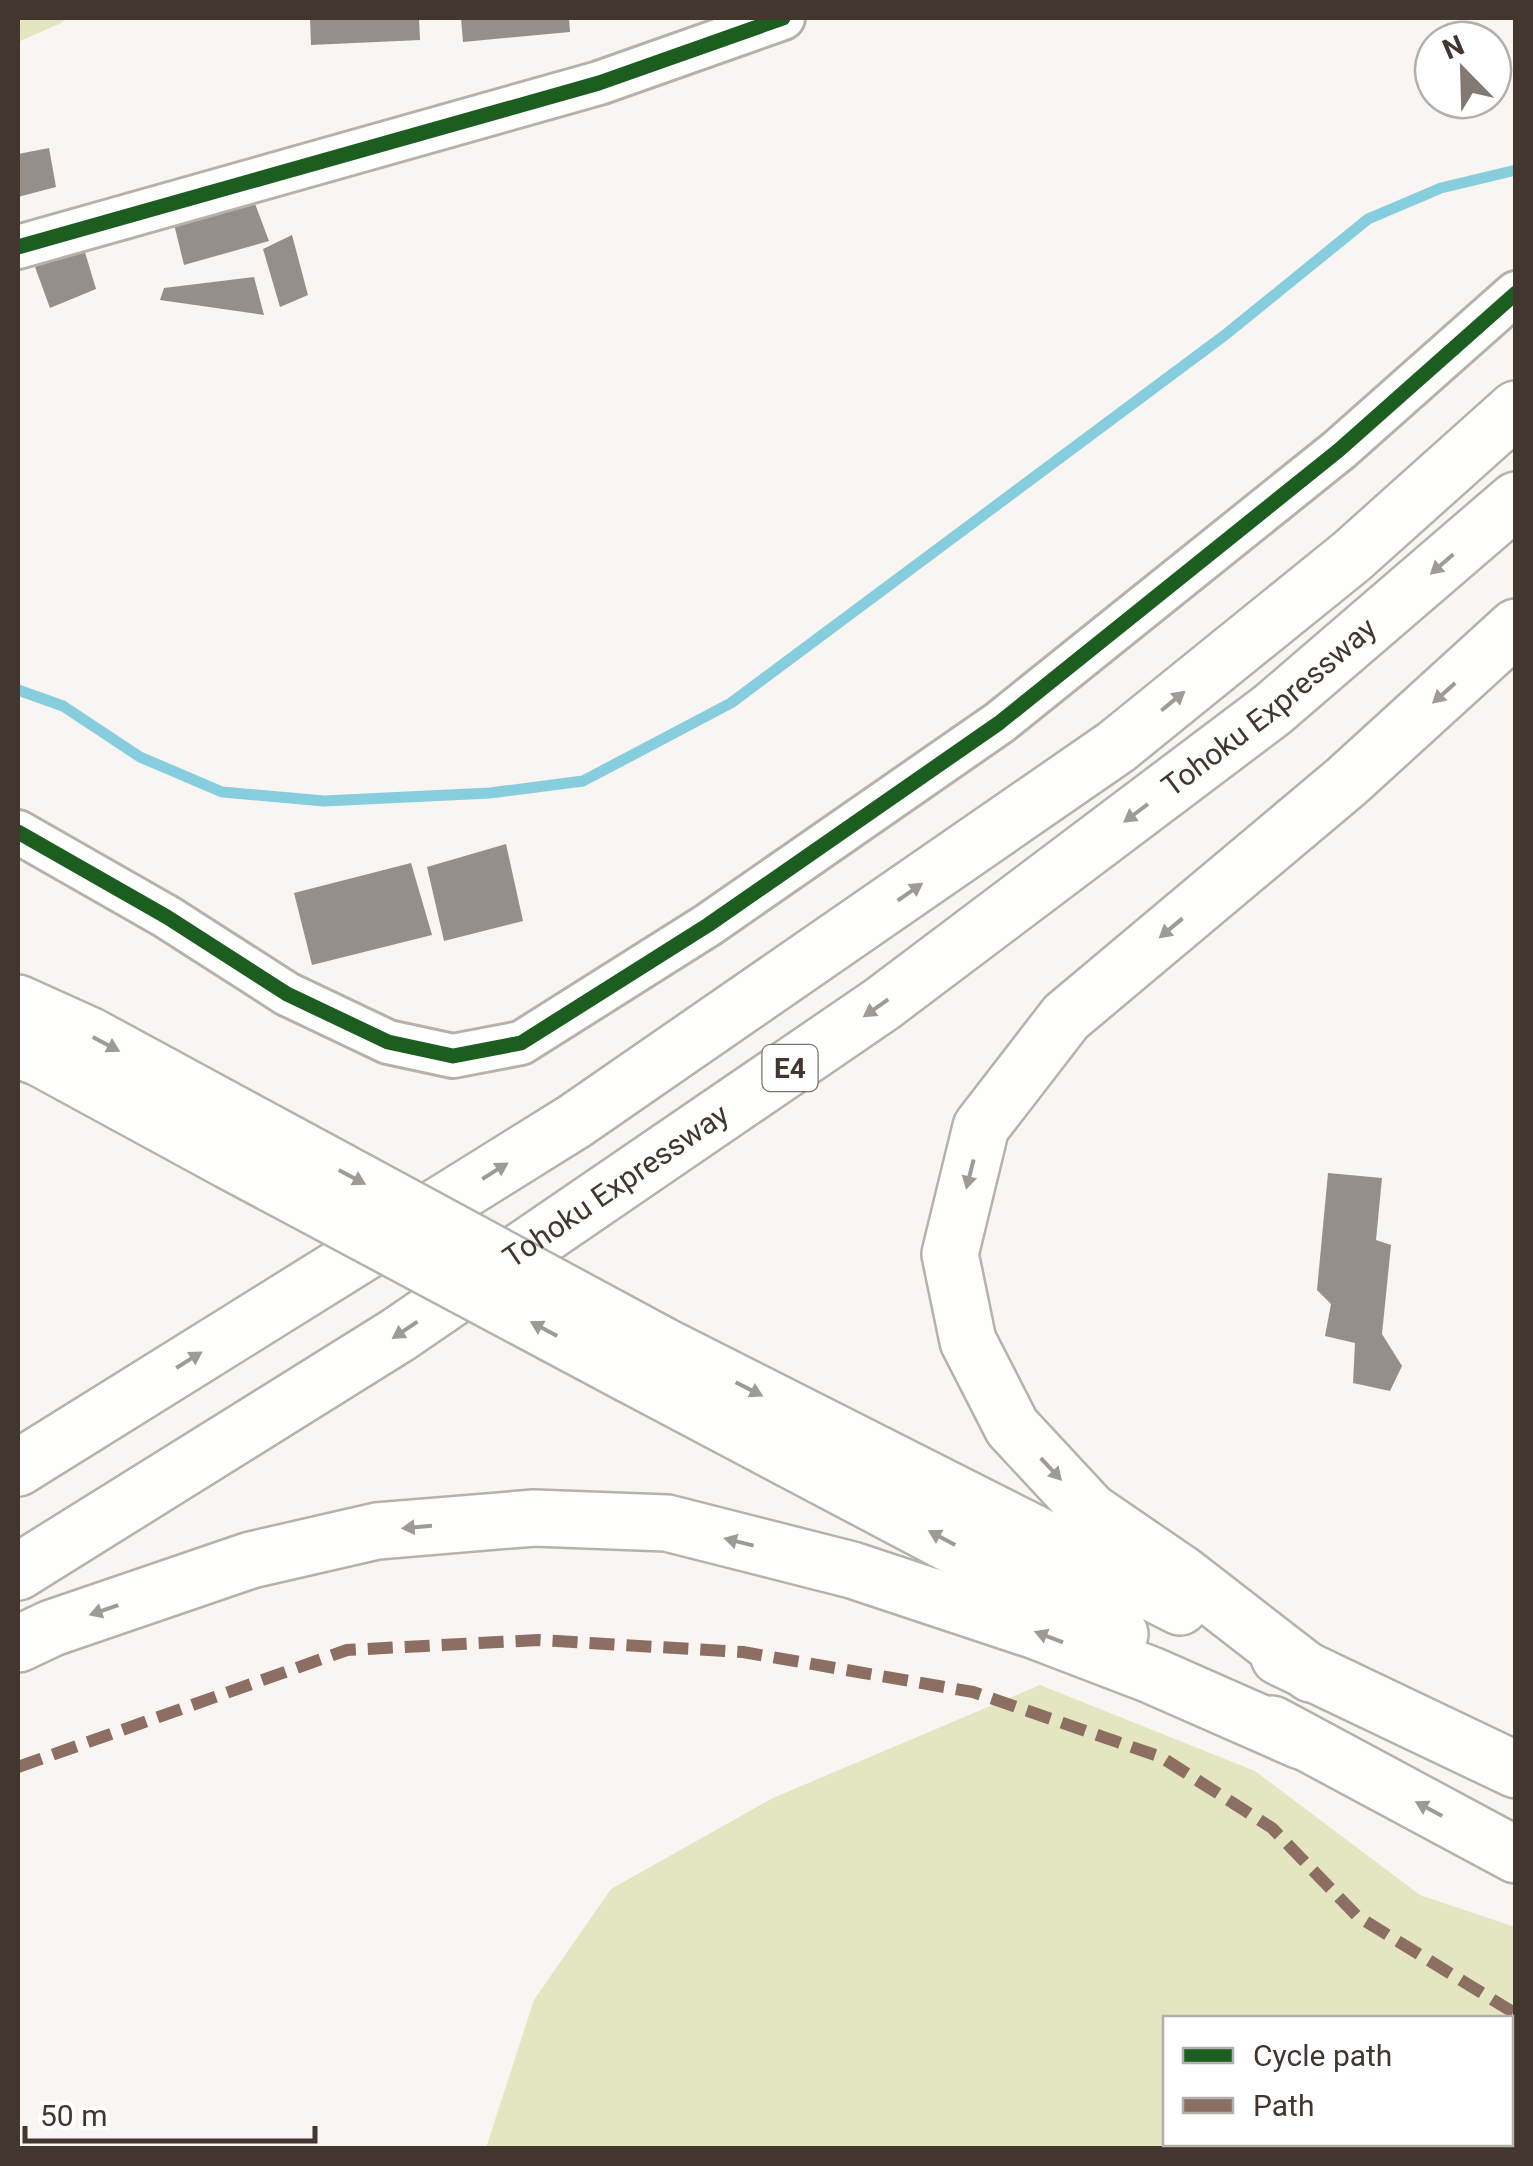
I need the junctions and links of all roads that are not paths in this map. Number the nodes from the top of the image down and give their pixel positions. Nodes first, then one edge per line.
1 (783, 18) edge
2 (18, 247) edge
3 (1516, 293) edge
4 (1516, 409) edge
5 (1516, 500) edge
6 (1516, 627) edge
7 (18, 832) edge
8 (18, 1003) edge
9 (18, 1050) edge
10 (248, 1146) junction
11 (646, 1360) junction
12 (125, 1400) junction
13 (18, 1444) edge
14 (18, 1468) edge
15 (18, 1572) edge
16 (18, 1644) edge
17 (1311, 1674) junction
18 (1301, 1741) junction
19 (1509, 1771) edge
20 (1516, 1855) edge

1 - 2 street
3 - 7 street
12 -> 4 highway, E4
5 -> 15 highway, Tohoku Expressway / E4
6 -> 17 highway
8 -> 10 highway
9 - 10 highway
10 - 11 highway, bridge
11 -> 17 highway
18 -> 11 highway
12 - 13 highway
12 - 14 highway, E4
18 -> 16 highway
17 - 19 highway
20 -> 18 highway

